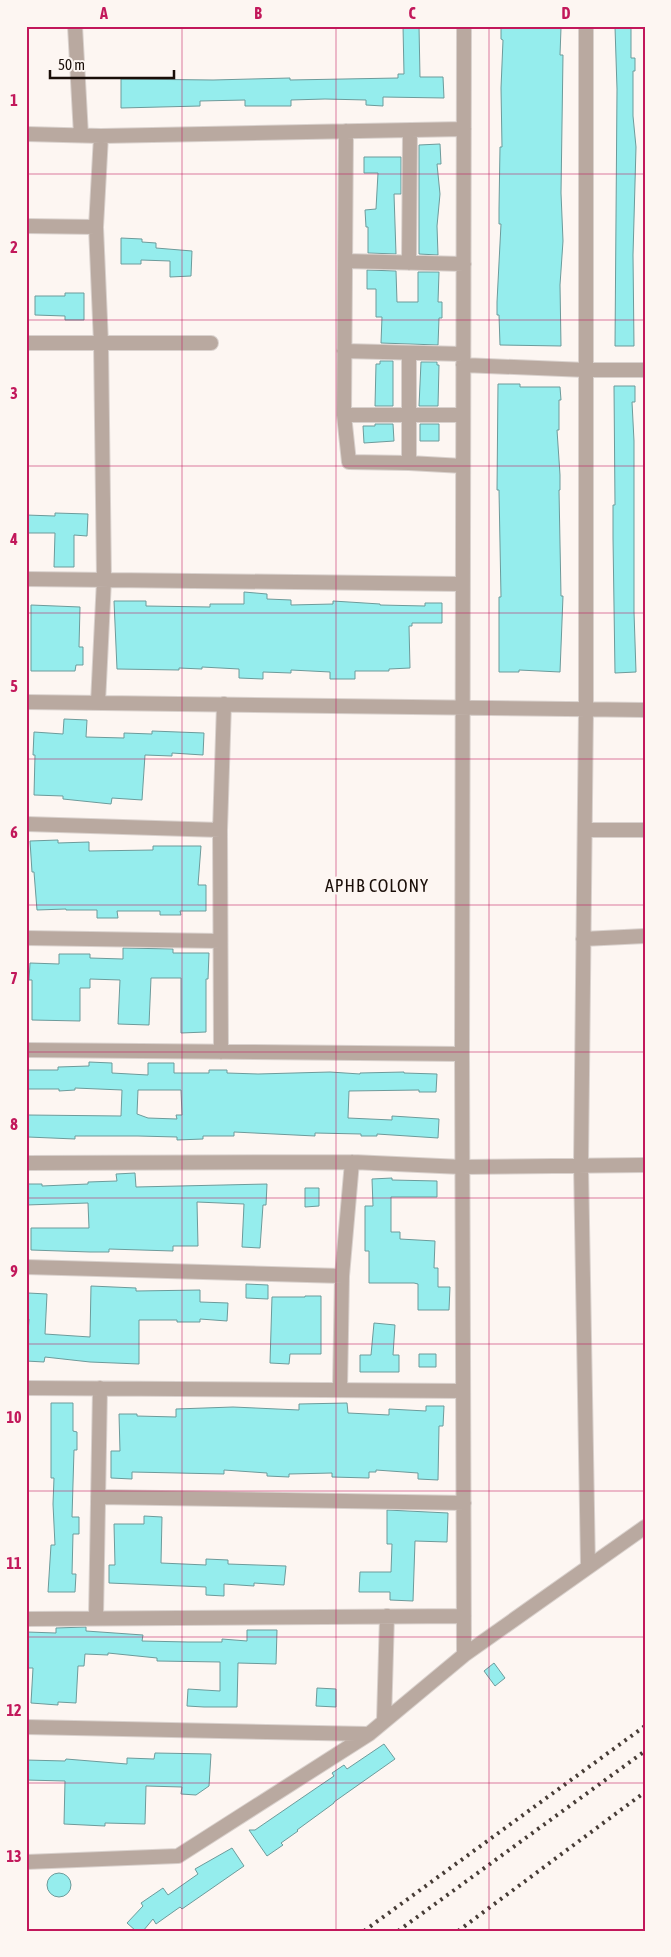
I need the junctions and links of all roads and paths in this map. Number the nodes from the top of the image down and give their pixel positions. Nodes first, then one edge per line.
1 (75, 26) edge
2 (464, 26) edge
3 (586, 26) edge
4 (464, 129) junction
5 (410, 130) junction
6 (346, 131) junction
7 (26, 134) edge
8 (81, 135) junction
9 (102, 136) junction
10 (26, 226) edge
11 (96, 227) junction
12 (345, 261) junction
13 (409, 263) junction
14 (464, 264) junction
15 (26, 343) edge
16 (101, 343) junction
17 (211, 343) dead end
18 (344, 351) junction
19 (409, 353) junction
20 (463, 359) junction
21 (586, 370) junction
22 (645, 370) edge
23 (344, 414) junction
24 (463, 415) junction
25 (409, 416) junction
26 (409, 462) junction
27 (463, 466) junction
28 (26, 578) edge
29 (104, 580) junction
30 (462, 584) junction
31 (26, 702) edge
32 (98, 703) junction
33 (224, 704) junction
34 (462, 708) junction
35 (586, 709) junction
36 (645, 710) edge
37 (26, 824) edge
38 (220, 830) junction
39 (584, 830) junction
40 (645, 830) edge
41 (645, 936) edge
42 (26, 938) edge
43 (583, 940) junction
44 (220, 941) junction
45 (26, 1050) edge
46 (221, 1052) junction
47 (462, 1054) junction
48 (352, 1162) junction
49 (26, 1163) edge
50 (645, 1164) edge
51 (581, 1165) junction
52 (462, 1167) junction
53 (26, 1267) edge
54 (342, 1276) junction
55 (26, 1388) edge
56 (100, 1388) junction
57 (340, 1390) junction
58 (463, 1391) junction
59 (98, 1497) junction
60 (464, 1503) junction
61 (645, 1526) edge
62 (588, 1567) junction
63 (387, 1616) junction
64 (464, 1616) junction
65 (96, 1618) junction
66 (26, 1619) edge
67 (464, 1655) junction
68 (384, 1721) junction
69 (26, 1727) edge
70 (369, 1734) junction
71 (26, 1862) edge

1 - 8 street
2 - 4 street
3 - 21 street
4 - 5 street
4 - 14 street
5 - 6 street
5 - 13 street
6 - 9 street
6 - 12 street
7 - 8 street
8 - 9 street
9 - 11 street
10 - 11 street
11 - 16 street
12 - 13 street
12 - 18 street
13 - 14 street
14 - 20 street
15 - 16 street
16 - 17 street
16 - 29 street
18 - 19 street
18 - 23 street
19 - 20 street
19 - 25 street
20 - 21 street
20 - 24 street
21 - 22 street
21 - 35 street
23 - 25 street
23 - 26 street
24 - 25 street
24 - 27 street
25 - 26 street
26 - 27 street
27 - 30 street
28 - 29 street
29 - 30 street
29 - 32 street
30 - 34 street
31 - 32 street
32 - 33 street
33 - 34 street
33 - 38 street
34 - 35 street
34 - 47 street
35 - 36 street
35 - 39 street
37 - 38 street
38 - 44 street
39 - 40 street
39 - 43 street
41 - 43 street
42 - 44 street
43 - 51 street
44 - 46 street
45 - 46 street
46 - 47 street
47 - 52 street
48 - 49 street
48 - 52 street
48 - 54 street
50 - 51 street
51 - 52 street
51 - 62 street
52 - 58 street
53 - 54 street
54 - 57 street
55 - 56 street
56 - 57 street
56 - 59 street
57 - 58 street
58 - 60 street
59 - 60 street
59 - 65 street
60 - 64 street
61 - 62 street
62 - 67 street
63 - 64 street
63 - 65 street
63 - 68 street
64 - 67 street
65 - 66 street
67 - 68 street
68 - 70 street
69 - 70 street
70 - 71 street

